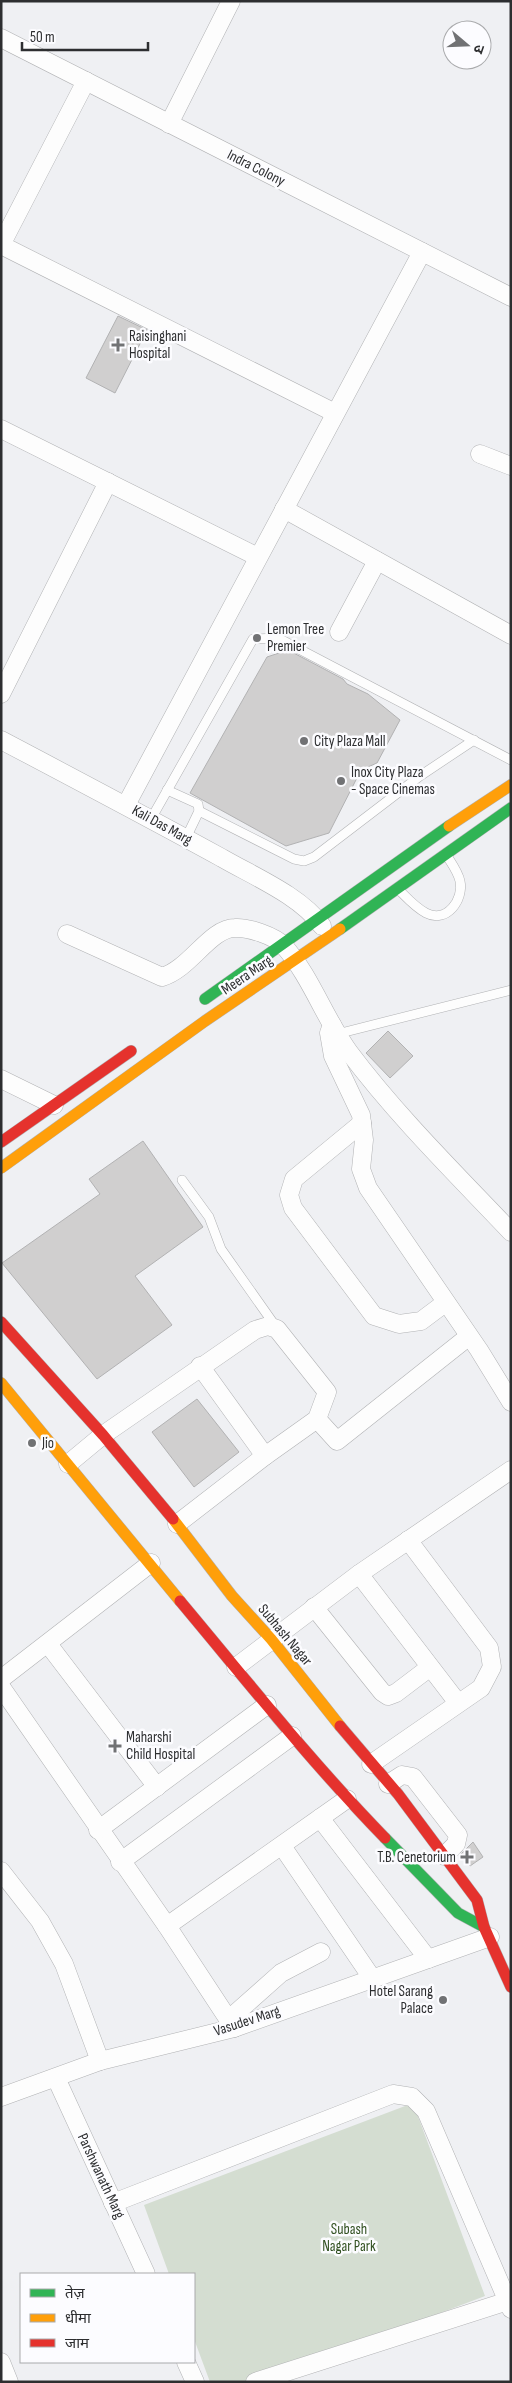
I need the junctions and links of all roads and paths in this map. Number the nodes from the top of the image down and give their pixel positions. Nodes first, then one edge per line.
1 (232, 1) edge
2 (1, 38) edge
3 (86, 81) junction
4 (169, 124) junction
5 (1, 245) edge
6 (422, 252) junction
7 (511, 297) edge
8 (335, 413) junction
9 (1, 429) edge
10 (480, 454) dead end
11 (511, 466) edge
12 (108, 482) junction
13 (284, 509) junction
14 (258, 557) junction
15 (377, 561) junction
16 (339, 632) dead end
17 (511, 635) edge
18 (1, 694) edge
19 (1, 740) edge
20 (474, 740) junction
21 (511, 760) edge
22 (511, 785) edge
23 (167, 790) junction
24 (126, 805) junction
25 (511, 808) edge
26 (199, 811) junction
27 (151, 819) junction
28 (186, 838) junction
29 (446, 854) junction
30 (397, 889) junction
31 (317, 919) junction
32 (67, 934) dead end
33 (330, 936) junction
34 (282, 944) junction
35 (295, 961) junction
36 (511, 990) edge
37 (197, 1005) dead end
38 (335, 1029) junction
39 (141, 1044) dead end
40 (1, 1079) edge
41 (54, 1105) junction
42 (362, 1123) junction
43 (1, 1142) edge
44 (1, 1168) edge
45 (182, 1180) dead end
46 (511, 1232) edge
47 (445, 1303) junction
48 (1, 1322) edge
49 (277, 1329) junction
50 (468, 1337) junction
51 (200, 1366) junction
52 (5, 1394) edge
53 (511, 1402) edge
54 (317, 1419) junction
55 (102, 1436) junction
56 (265, 1456) junction
57 (68, 1464) junction
58 (511, 1470) edge
59 (177, 1524) junction
60 (408, 1540) junction
61 (151, 1563) junction
62 (358, 1574) junction
63 (314, 1607) junction
64 (271, 1639) junction
65 (48, 1644) junction
66 (236, 1667) junction
67 (429, 1668) junction
68 (1, 1679) edge
69 (1, 1687) edge
70 (458, 1704) junction
71 (267, 1705) junction
72 (292, 1736) junction
73 (371, 1764) junction
74 (388, 1784) joint
75 (157, 1787) junction
76 (347, 1800) junction
77 (320, 1818) junction
78 (98, 1830) junction
79 (282, 1846) junction
80 (444, 1856) joint
81 (120, 1862) junction
82 (1, 1871) edge
83 (167, 1926) junction
84 (487, 1932) junction
85 (321, 1952) dead end
86 (511, 1958) edge
87 (428, 1959) junction
88 (499, 1964) junction
89 (372, 1978) junction
90 (511, 1987) edge
91 (231, 2024) junction
92 (100, 2061) junction
93 (56, 2078) junction
94 (1, 2097) edge
95 (113, 2203) junction
96 (146, 2273) edge
97 (509, 2305) edge
98 (1, 2362) edge
99 (186, 2363) edge
100 (9, 2382) edge
101 (195, 2382) edge
102 (255, 2382) edge

1 - 4 street
2 - 3 street, Indra Colony
3 - 4 street, Indra Colony
3 - 5 street
4 - 6 street, Indra Colony
5 - 8 street
6 - 7 street, Indra Colony
6 - 8 street
8 - 13 street
9 - 12 street
10 - 11 street
12 - 14 street
12 - 18 street
13 - 14 street
13 - 15 street
14 - 24 street
15 - 16 street
15 - 17 street
19 - 24 street, Kali Das Marg
20 - 21 lane
20 - 23 lane
20 - 26 lane
22 - 31 street, Meera Marg
23 - 26 lane
23 - 27 lane
24 - 27 street, Kali Das Marg
25 - 29 street, Meera Marg
26 - 28 lane
27 - 28 street, Kali Das Marg
28 - 31 street, Kali Das Marg
29 - 30 street, Meera Marg
29 - 30 lane
30 - 33 street, Meera Marg
31 - 33 street, Kali Das Marg
31 - 34 street, Meera Marg
32 - 34 street
33 - 35 street, Meera Marg
34 - 35 street
34 - 37 street, Meera Marg
35 - 38 street
35 - 44 street, Meera Marg
36 - 38 lane
38 - 42 street
38 - 46 street
39 - 41 street
40 - 41 street
41 - 43 street
42 - 47 street
42 - 47 street
45 - 49 lane
47 - 50 street
48 - 55 street, Subhash Nagar
49 - 51 street
49 - 54 street
50 - 53 street
50 - 54 street
51 - 55 street
51 - 56 street
52 - 57 street
54 - 56 street
55 - 57 street
55 - 59 street, Subhash Nagar
56 - 59 street
57 - 61 street
58 - 60 street
59 - 64 street, Subhash Nagar
60 - 62 street
60 - 70 street
61 - 65 street
61 - 66 street
62 - 63 street
62 - 67 street
63 - 64 street
63 - 67 street
64 - 66 street
64 - 73 street, Subhash Nagar
65 - 68 street
65 - 75 street
66 - 71 street
67 - 70 street
69 - 78 street
70 - 73 street
71 - 72 street
71 - 75 street
72 - 76 street
72 - 81 street
73 - 74 street, Subhash Nagar
74 - 80 street
75 - 78 street
76 - 77 street
76 - 84 street
77 - 79 street
77 - 87 street
78 - 81 street
79 - 83 street
79 - 89 street
80 - 84 street
81 - 83 street
82 - 92 street
83 - 91 street
84 - 87 street, Vasudev Marg
84 - 88 street
85 - 91 street
86 - 88 lane
87 - 89 street, Vasudev Marg
88 - 90 street
89 - 91 street, Vasudev Marg
91 - 92 street, Vasudev Marg
92 - 93 street, Vasudev Marg
93 - 94 street, Vasudev Marg
93 - 95 street, Parshwanath Marg
95 - 96 street, Parshwanath Marg
95 - 97 street
97 - 102 street
98 - 100 street
99 - 101 street

